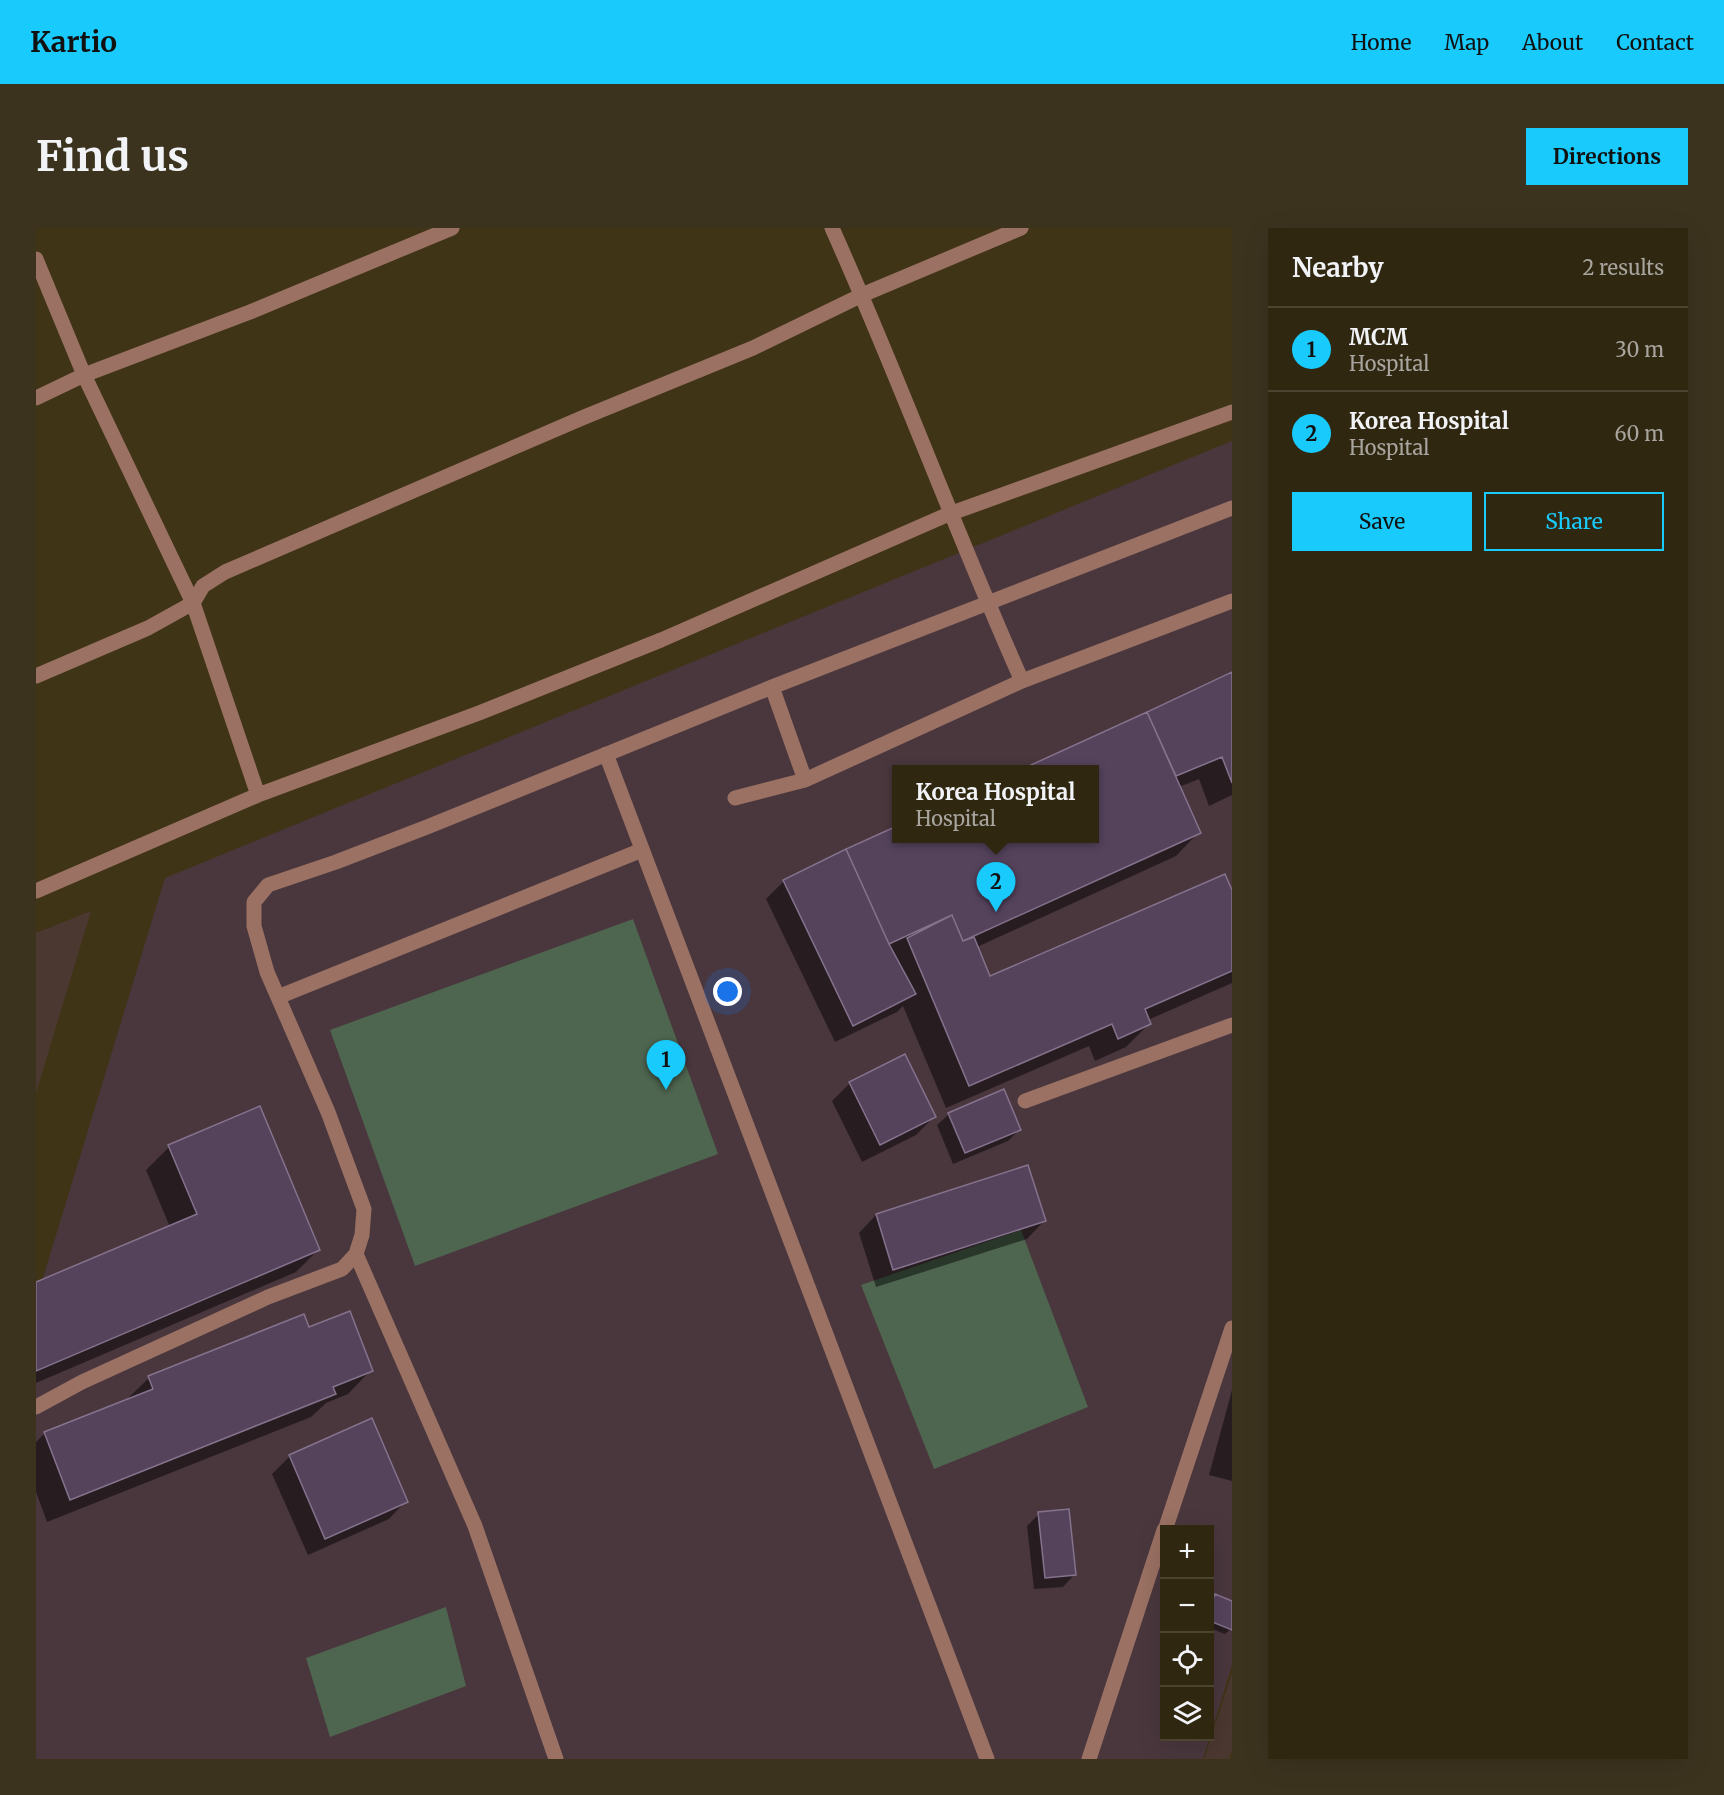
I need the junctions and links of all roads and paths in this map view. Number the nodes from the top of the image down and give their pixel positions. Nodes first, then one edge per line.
1 (453, 228) edge
2 (832, 228) edge
3 (1021, 228) edge
4 (36, 259) edge
5 (862, 295) junction
6 (84, 375) junction
7 (36, 398) edge
8 (1232, 412) edge
9 (1232, 508) edge
10 (949, 514) junction
11 (1232, 601) edge
12 (193, 603) junction
13 (987, 603) junction
14 (36, 675) edge
15 (1022, 681) junction
16 (772, 687) junction
17 (606, 754) junction
18 (805, 780) junction
19 (258, 795) junction
20 (735, 798) dead end
21 (642, 850) junction
22 (36, 891) edge
23 (278, 997) junction
24 (1232, 1025) edge
25 (1025, 1101) dead end
26 (356, 1254) junction
27 (1232, 1328) edge
28 (36, 1407) edge
29 (1167, 1525) edge
30 (1160, 1545) edge
31 (556, 1759) edge
32 (987, 1759) edge
33 (1089, 1759) edge

1 - 6 street
2 - 5 street
3 - 5 street
4 - 6 street
5 - 10 street
5 - 12 street
6 - 7 street
6 - 12 street
8 - 10 street
9 - 13 street
10 - 13 street
10 - 19 street
11 - 15 street
12 - 14 street
12 - 19 street
13 - 15 street
13 - 16 street
15 - 18 street
16 - 17 street
16 - 18 street
17 - 21 street
17 - 23 street
18 - 20 street
19 - 22 street
21 - 23 street
21 - 32 street
23 - 26 street
24 - 25 street
26 - 28 street
26 - 31 street
27 - 29 street
30 - 33 street

